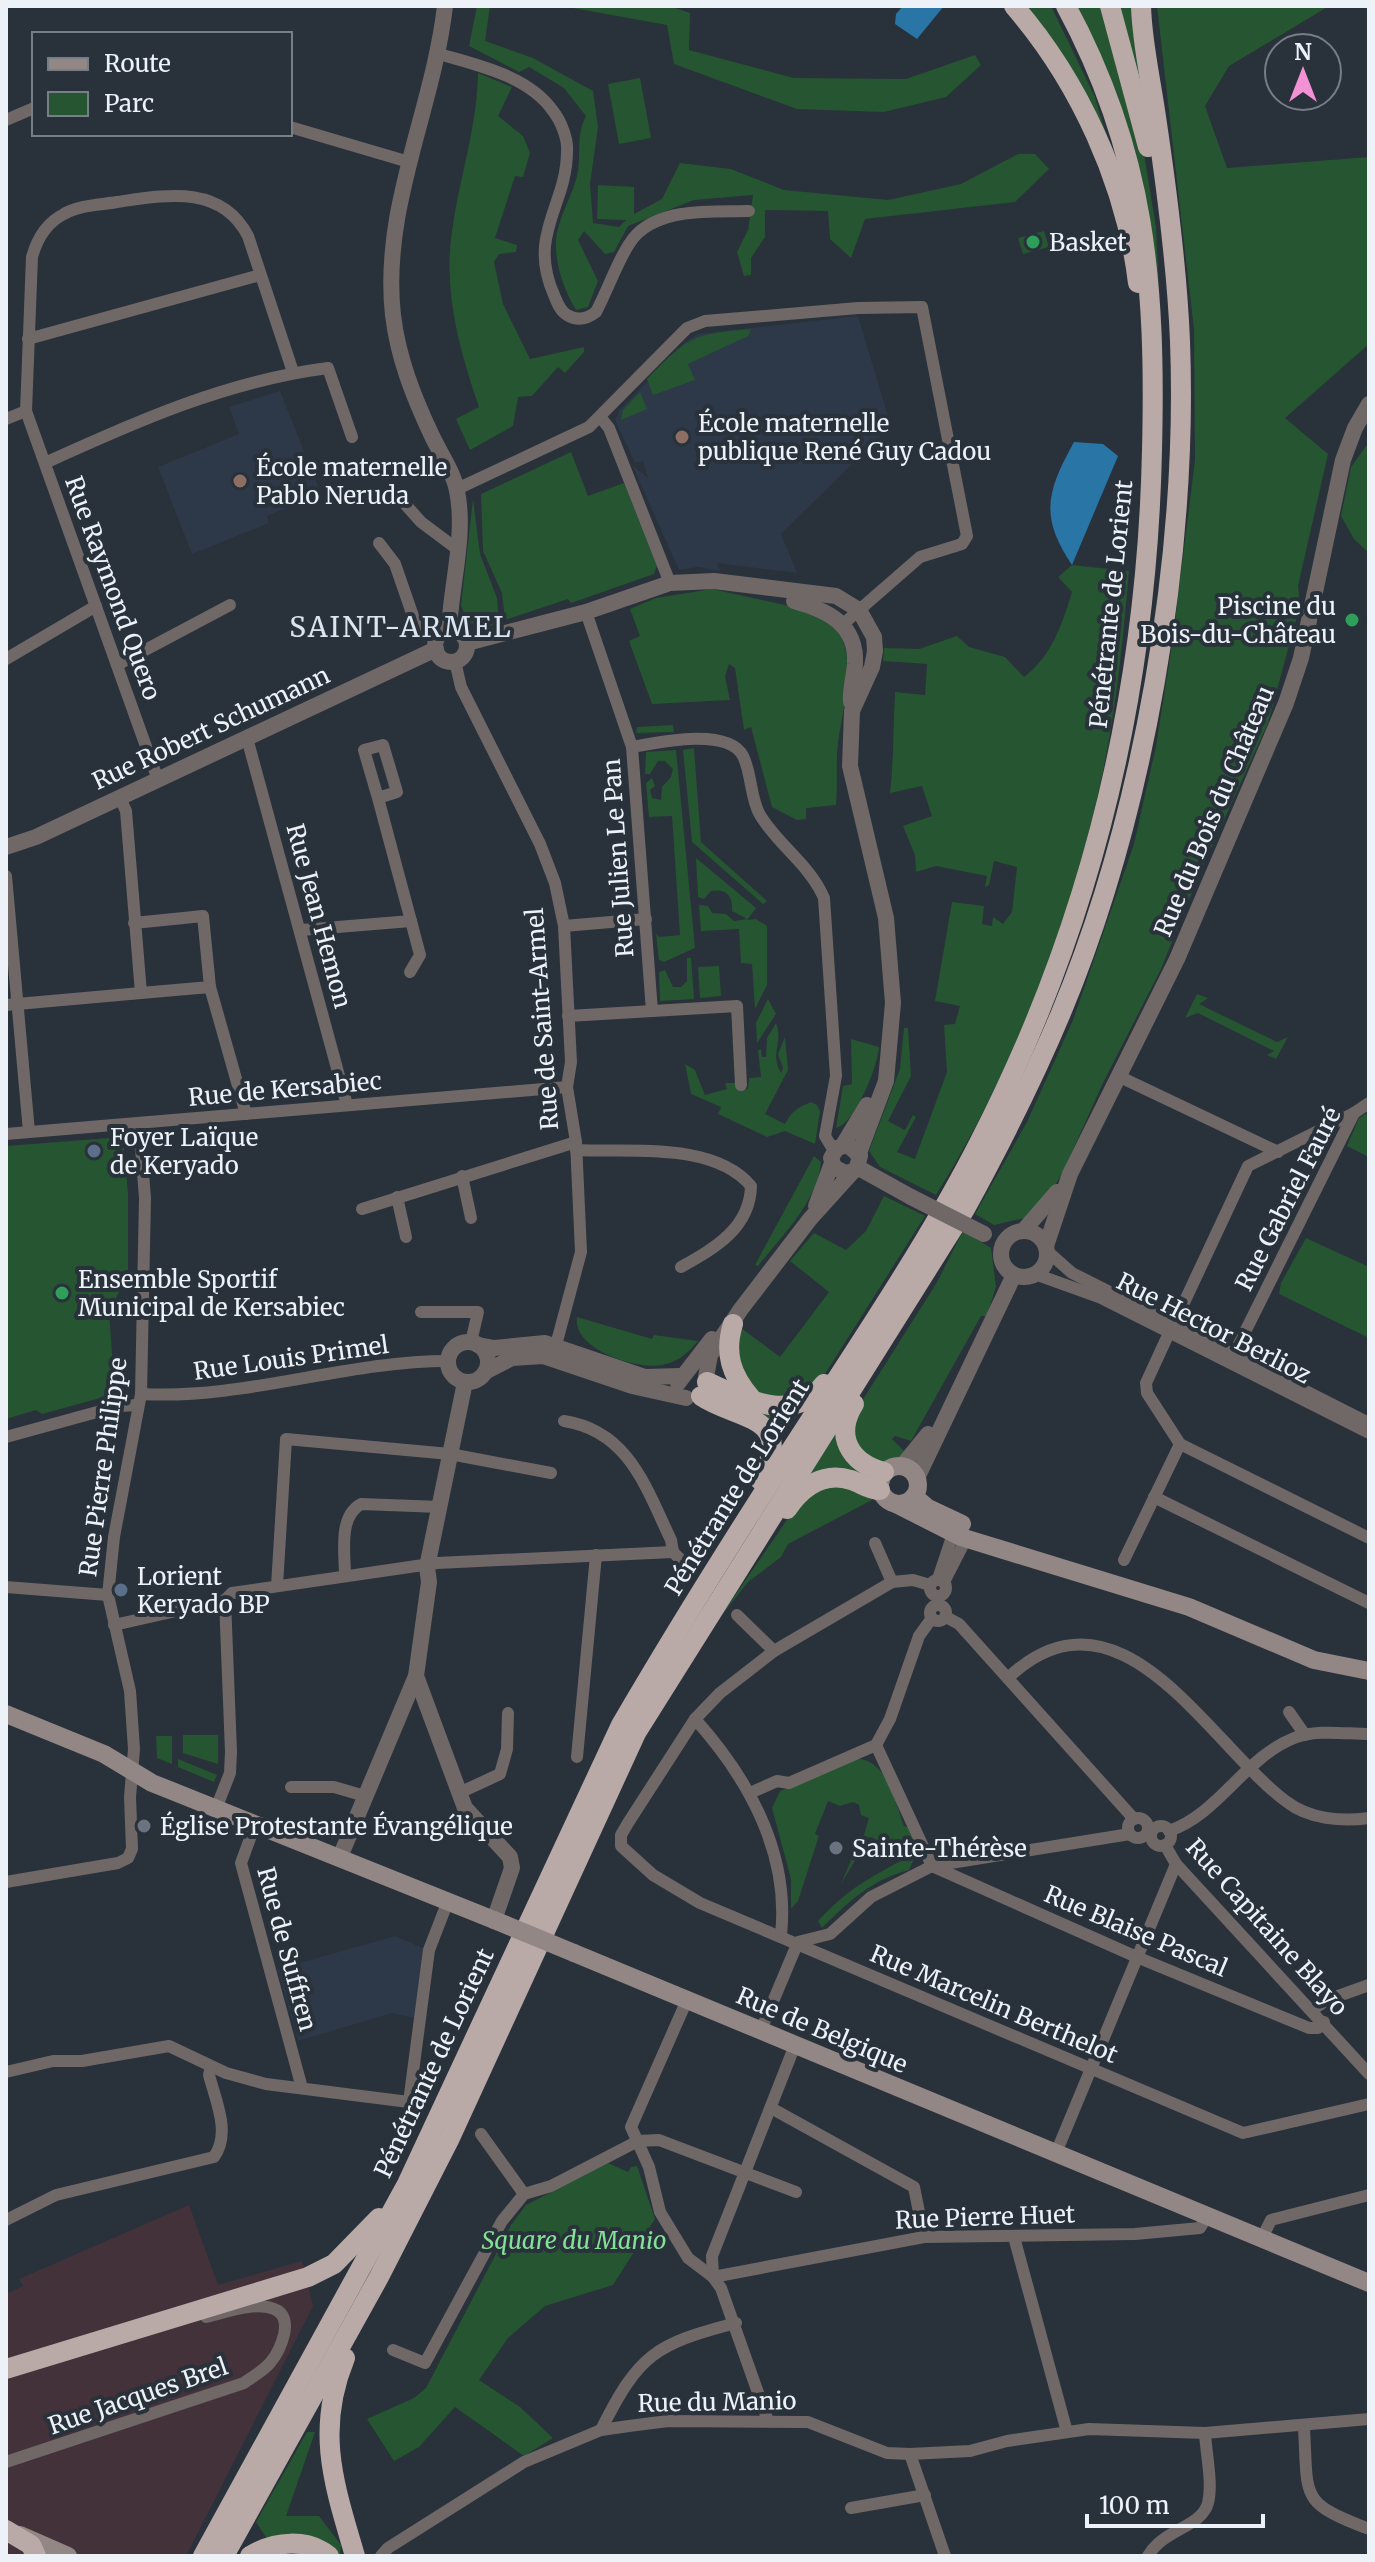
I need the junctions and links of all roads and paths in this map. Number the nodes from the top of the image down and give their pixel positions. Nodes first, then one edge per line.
1 (445, 6) edge
2 (1014, 6) edge
3 (1066, 6) edge
4 (1110, 6) edge
5 (1141, 6) edge
6 (439, 54) junction
7 (32, 109) edge
8 (6, 120) edge
9 (292, 128) edge
10 (409, 162) junction
11 (749, 211) dead end
12 (260, 275) junction
13 (28, 339) junction
14 (293, 372) junction
15 (1153, 398) junction
16 (1369, 404) edge
17 (26, 411) junction
18 (601, 418) junction
19 (6, 419) edge
20 (352, 437) dead end
21 (45, 463) junction
22 (457, 489) junction
23 (1177, 493) junction
24 (397, 495) dead end
25 (379, 543) dead end
26 (457, 549) junction
27 (714, 581) junction
28 (670, 583) junction
29 (230, 605) dead end
30 (96, 606) junction
31 (859, 610) junction
32 (586, 612) junction
33 (842, 625) junction
34 (441, 638) junction
35 (467, 643) junction
36 (6, 659) edge
37 (455, 661) junction
38 (117, 665) junction
39 (852, 711) junction
40 (247, 738) junction
41 (632, 747) junction
42 (158, 780) junction
43 (120, 798) junction
44 (378, 798) dead end
45 (6, 847) edge
46 (6, 876) edge
47 (646, 919) junction
48 (411, 921) junction
49 (134, 923) junction
50 (564, 926) junction
51 (301, 930) junction
52 (410, 972) dead end
53 (210, 987) junction
54 (141, 993) junction
55 (12, 1004) edge
56 (652, 1011) junction
57 (568, 1016) junction
58 (1118, 1076) junction
59 (741, 1085) dead end
60 (567, 1087) junction
61 (1369, 1103) edge
62 (347, 1105) junction
63 (1354, 1113) junction
64 (246, 1114) junction
65 (139, 1123) junction
66 (29, 1132) junction
67 (6, 1134) edge
68 (978, 1145) junction
69 (576, 1146) junction
70 (1278, 1152) junction
71 (846, 1158) junction
72 (1070, 1174) junction
73 (462, 1176) junction
74 (397, 1197) junction
75 (362, 1209) dead end
76 (965, 1209) junction
77 (471, 1218) dead end
78 (810, 1219) junction
79 (1024, 1230) junction
80 (406, 1237) dead end
81 (1004, 1242) junction
82 (1047, 1249) junction
83 (681, 1267) dead end
84 (1035, 1274) junction
85 (1014, 1275) junction
86 (421, 1312) dead end
87 (737, 1316) junction
88 (1171, 1328) junction
89 (474, 1344) junction
90 (556, 1345) junction
91 (1232, 1359) junction
92 (448, 1361) junction
93 (485, 1372) junction
94 (685, 1373) junction
95 (465, 1382) junction
96 (700, 1388) junction
97 (751, 1398) junction
98 (140, 1400) junction
99 (1369, 1407) edge
100 (564, 1421) dead end
101 (1365, 1426) edge
102 (6, 1437) edge
103 (1180, 1444) junction
104 (450, 1454) junction
105 (551, 1473) dead end
106 (900, 1481) junction
107 (1154, 1497) junction
108 (440, 1507) junction
109 (959, 1537) junction
110 (1369, 1538) edge
111 (875, 1543) dead end
112 (673, 1552) junction
113 (596, 1555) junction
114 (1021, 1555) junction
115 (1124, 1560) dead end
116 (427, 1567) junction
117 (689, 1568) dead end
118 (345, 1576) junction
119 (892, 1582) junction
120 (277, 1586) junction
121 (6, 1587) edge
122 (108, 1595) junction
123 (938, 1598) junction
124 (225, 1600) junction
125 (1369, 1603) edge
126 (737, 1615) dead end
127 (114, 1625) junction
128 (774, 1651) junction
129 (1369, 1671) edge
130 (416, 1676) junction
131 (1008, 1678) junction
132 (1289, 1712) dead end
133 (508, 1713) dead end
134 (6, 1714) edge
135 (647, 1714) junction
136 (695, 1719) junction
137 (621, 1725) junction
138 (1369, 1734) edge
139 (1305, 1735) junction
140 (876, 1745) junction
141 (577, 1757) dead end
142 (134, 1766) junction
143 (1250, 1767) junction
144 (291, 1787) dead end
145 (459, 1793) junction
146 (750, 1793) junction
147 (365, 1796) junction
148 (219, 1801) junction
149 (1369, 1818) edge
150 (256, 1822) junction
151 (1147, 1830) junction
152 (340, 1857) junction
153 (1176, 1864) junction
154 (932, 1866) junction
155 (6, 1882) edge
156 (448, 1901) junction
157 (494, 1920) junction
158 (781, 1935) junction
159 (798, 1942) junction
160 (1139, 1958) junction
161 (1369, 1985) edge
162 (687, 2000) junction
163 (1312, 2010) junction
164 (1324, 2022) junction
165 (761, 2030) junction
166 (795, 2045) junction
167 (211, 2067) junction
168 (1091, 2068) junction
169 (6, 2072) edge
170 (1369, 2074) edge
171 (302, 2088) junction
172 (448, 2101) junction
173 (1369, 2104) edge
174 (771, 2108) junction
175 (481, 2134) dead end
176 (449, 2140) junction
177 (638, 2141) junction
178 (1056, 2153) junction
179 (745, 2173) junction
180 (796, 2192) dead end
181 (524, 2194) junction
182 (1369, 2195) edge
183 (1207, 2216) junction
184 (6, 2220) edge
185 (924, 2237) junction
186 (1014, 2237) junction
187 (1262, 2238) junction
188 (713, 2277) junction
189 (1369, 2283) edge
190 (736, 2323) junction
191 (91, 2343) junction
192 (393, 2350) dead end
193 (6, 2369) edge
194 (1369, 2419) edge
195 (768, 2421) junction
196 (1304, 2427) junction
197 (601, 2430) junction
198 (1067, 2432) junction
199 (1205, 2433) junction
200 (910, 2454) junction
201 (6, 2462) edge
202 (925, 2495) junction
203 (851, 2508) dead end
204 (1369, 2529) edge
205 (6, 2530) edge
206 (36, 2556) edge
207 (68, 2556) edge
208 (203, 2556) edge
209 (224, 2556) edge
210 (250, 2556) edge
211 (329, 2556) edge
212 (355, 2556) edge
213 (381, 2556) edge
214 (945, 2556) edge
215 (1148, 2556) edge

1 - 6 street
2 - 15 highway
3 - 15 highway
4 - 23 highway
5 - 23 highway
6 - 10 street
6 - 11 street
7 - 8 street
9 - 10 street
10 - 22 street
12 - 13 street
12 - 13 street
12 - 14 street
13 - 17 street
14 - 20 street
14 - 21 street
15 - 68 highway, Pénétrante de Lorient
16 - 58 street, Rue du Bois du Château
17 - 19 street
17 - 21 street, Rue Raymond Quero
18 - 22 street
18 - 28 street
18 - 31 street
21 - 30 street, Rue Raymond Quero
22 - 26 street
23 - 76 highway, Pénétrante de Lorient
24 - 26 street
25 - 34 street
26 - 34 street
27 - 28 street
27 - 31 street
27 - 33 street
28 - 32 street
29 - 38 street
30 - 36 street
30 - 38 street, Rue Raymond Quero
31 - 33 street
31 - 39 street
32 - 35 street
32 - 41 street, Rue Julien Le Pan
33 - 39 street
34 - 35 street
34 - 37 street
34 - 40 street, Rue Robert Schumann
35 - 37 street
37 - 50 street, Rue de Saint-Armel
38 - 42 street, Rue Raymond Quero
39 - 71 street
40 - 42 street, Rue Robert Schumann
40 - 51 street, Rue Jean Hemon
41 - 47 street, Rue Julien Le Pan
41 - 71 street
42 - 43 street, Rue Robert Schumann
43 - 45 street, Rue Robert Schumann
43 - 49 street
44 - 48 street
46 - 55 street
47 - 50 street
47 - 56 street, Rue Julien Le Pan
48 - 51 street
48 - 52 street
49 - 53 street
49 - 54 street
50 - 57 street, Rue de Saint-Armel
51 - 62 street, Rue Jean Hemon
53 - 54 street
53 - 64 street
54 - 55 street
55 - 66 street
56 - 57 street
56 - 59 street
57 - 60 street, Rue de Saint-Armel
58 - 70 street
58 - 72 street, Rue du Bois du Château
60 - 62 street, Rue de Kersabiec
60 - 69 street, Rue de Saint-Armel
61 - 63 street, Rue Gabriel Fauré
62 - 64 street, Rue de Kersabiec
63 - 70 street
63 - 91 street, Rue Gabriel Fauré
64 - 65 street, Rue de Kersabiec
65 - 66 street, Rue de Kersabiec
65 - 98 street, Rue Pierre Philippe
66 - 67 street, Rue de Kersabiec
68 - 97 highway
68 - 137 highway, Pénétrante de Lorient
69 - 73 street
69 - 83 street
69 - 90 street, Rue de Saint-Armel
70 - 88 street
71 - 78 street
71 - 78 street
71 - 81 street, bridge
72 - 79 street, Rue du Bois du Château
72 - 82 street, Rue du Bois du Château
73 - 74 street
73 - 77 street
74 - 75 street
74 - 80 street
76 - 106 highway
76 - 135 highway, Pénétrante de Lorient
78 - 87 street
79 - 81 street
79 - 82 street
81 - 85 street
82 - 84 street
82 - 88 street, Rue Hector Berlioz
84 - 85 street
84 - 88 street, Rue Hector Berlioz
85 - 106 street
86 - 89 street
87 - 94 street
87 - 96 street
87 - 97 highway
88 - 91 street, Rue Hector Berlioz
88 - 103 street
89 - 90 street
89 - 92 street
89 - 93 street
90 - 94 street
91 - 101 street, Rue Hector Berlioz
92 - 95 street
92 - 98 street, Rue Louis Primel
93 - 95 street
93 - 96 street
94 - 96 street
94 - 96 street
95 - 104 street
96 - 97 highway
96 - 137 highway
98 - 102 street, Rue Louis Primel
98 - 122 street, Rue Pierre Philippe
99 - 101 street
100 - 112 street
103 - 107 street
103 - 110 street
104 - 105 street
104 - 108 street
104 - 120 street
106 - 109 main road
106 - 114 main road
106 - 135 highway
107 - 115 street
107 - 125 street
108 - 116 street
108 - 118 street
109 - 114 main road
109 - 123 street
111 - 119 street
112 - 113 street
112 - 117 street
113 - 116 street
113 - 141 street
114 - 129 main road
116 - 118 street
116 - 130 street
118 - 120 street
119 - 123 street
119 - 128 street
120 - 124 street
121 - 122 street
122 - 127 street, Rue Pierre Philippe
123 - 131 street
123 - 140 street
124 - 127 street
124 - 148 street
126 - 128 street
127 - 142 street, Rue Pierre Philippe
128 - 136 street
130 - 145 street
130 - 147 street
131 - 143 street
131 - 151 street
132 - 139 street
133 - 145 street
134 - 142 main road, Rue de Belgique
135 - 176 highway, Pénétrante de Lorient
136 - 146 street
136 - 158 street, Rue Marcelin Berthelot
137 - 172 highway, Pénétrante de Lorient
138 - 139 street
139 - 143 street
140 - 146 street
140 - 154 street
142 - 148 main road, Rue de Belgique
142 - 150 main road, Rue de Belgique
142 - 155 street, Rue Pierre Philippe
143 - 149 street
143 - 151 street
144 - 147 street
145 - 157 street
146 - 158 street
147 - 152 street
148 - 150 main road, Rue de Belgique
150 - 152 main road, Rue de Belgique
150 - 171 street, Rue de Suffren
151 - 153 street, Rue Capitaine Blayo
151 - 154 street
152 - 156 main road, Rue de Belgique
153 - 160 street
153 - 163 street, Rue Capitaine Blayo
154 - 159 street
154 - 160 street, Rue Blaise Pascal
156 - 157 main road, Rue de Belgique
156 - 171 street
157 - 162 main road, Rue de Belgique, bridge
158 - 159 street, Rue Marcelin Berthelot
159 - 165 street
159 - 168 street, Rue Marcelin Berthelot
160 - 164 street, Rue Blaise Pascal
160 - 168 street
161 - 163 street
162 - 165 main road, Rue de Belgique
162 - 177 street
163 - 164 street, Rue Capitaine Blayo
164 - 170 street, Rue Capitaine Blayo
165 - 166 main road, Rue de Belgique
166 - 174 street
166 - 178 main road, Rue de Belgique
167 - 169 street
167 - 171 street
167 - 184 street
168 - 173 street, Rue Marcelin Berthelot
168 - 178 street
172 - 191 highway
172 - 208 highway, Pénétrante de Lorient
174 - 179 street
174 - 185 street
175 - 181 street
176 - 209 highway, Pénétrante de Lorient
176 - 212 highway
177 - 179 street
177 - 181 street
177 - 188 street
178 - 183 main road, Rue de Belgique
179 - 180 street
179 - 188 street
181 - 192 street
182 - 187 street
183 - 186 street, Rue Pierre Huet
183 - 187 main road, Rue de Belgique
185 - 186 street, Rue Pierre Huet
185 - 188 street, Rue Pierre Huet
186 - 198 street
187 - 189 main road, Rue de Belgique
188 - 190 street
190 - 195 street
190 - 197 street
191 - 193 highway
191 - 201 street, Rue Jacques Brel
194 - 196 street, Rue du Manio
195 - 197 street, Rue du Manio
195 - 200 street, Rue du Manio
196 - 199 street, Rue du Manio
196 - 204 street
197 - 213 street, Rue du Manio
198 - 199 street, Rue du Manio
198 - 200 street, Rue du Manio
199 - 215 street
200 - 202 street
202 - 203 street
202 - 214 street
205 - 206 highway
205 - 207 main road
210 - 211 highway

